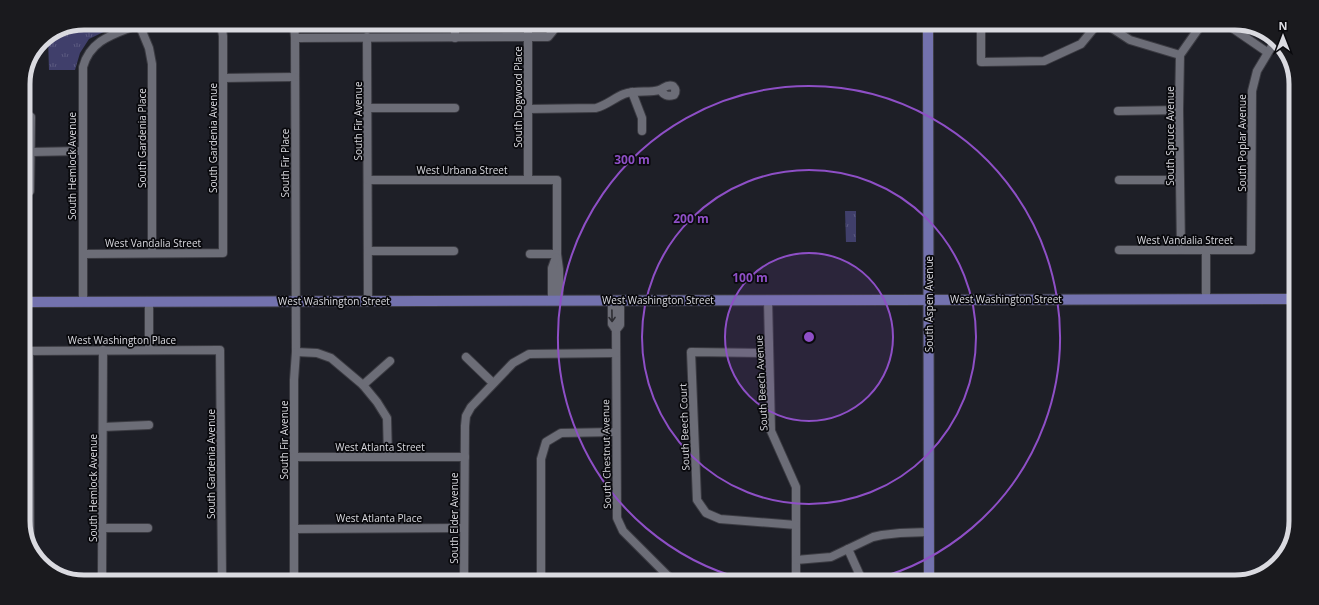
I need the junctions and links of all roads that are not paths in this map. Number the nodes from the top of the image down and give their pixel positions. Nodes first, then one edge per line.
1 (126, 30) edge
2 (142, 30) edge
3 (222, 30) edge
4 (294, 30) edge
5 (455, 30) edge
6 (528, 30) edge
7 (552, 30) edge
8 (928, 30) edge
9 (981, 30) edge
10 (1093, 30) edge
11 (1115, 30) edge
12 (1198, 30) edge
13 (1235, 30) edge
14 (367, 37) junction
15 (528, 37) junction
16 (295, 38) junction
17 (455, 38) junction
18 (1263, 49) edge
19 (1180, 55) junction
20 (1265, 56) edge
21 (295, 77) junction
22 (223, 78) junction
23 (660, 90) dead end
24 (632, 92) junction
25 (367, 108) junction
26 (455, 108) dead end
27 (528, 109) junction
28 (1179, 110) junction
29 (1118, 111) dead end
30 (642, 131) dead end
31 (30, 143) edge
32 (82, 151) junction
33 (31, 152) junction
34 (30, 162) edge
35 (368, 180) junction
36 (528, 180) junction
37 (1119, 180) dead end
38 (1180, 180) junction
39 (1119, 250) dead end
40 (1181, 250) junction
41 (1206, 250) junction
42 (1251, 250) joint
43 (454, 251) dead end
44 (368, 252) junction
45 (152, 253) junction
46 (223, 253) joint
47 (83, 254) junction
48 (530, 254) dead end
49 (557, 254) junction
50 (1206, 299) junction
51 (1289, 299) edge
52 (616, 300) junction
53 (768, 300) junction
54 (929, 300) junction
55 (149, 301) junction
56 (295, 301) junction
57 (368, 301) junction
58 (555, 301) junction
59 (30, 302) edge
60 (83, 302) junction
61 (30, 350) edge
62 (103, 350) junction
63 (149, 350) junction
64 (220, 350) joint
65 (296, 352) junction
66 (616, 353) junction
67 (768, 353) junction
68 (466, 357) dead end
69 (390, 361) dead end
70 (493, 383) junction
71 (363, 385) junction
72 (149, 425) dead end
73 (103, 427) junction
74 (615, 432) junction
75 (294, 457) junction
76 (388, 457) junction
77 (465, 457) junction
78 (796, 525) junction
79 (103, 528) junction
80 (148, 528) dead end
81 (464, 528) junction
82 (294, 529) junction
83 (929, 532) junction
84 (848, 549) junction
85 (796, 560) junction
86 (102, 575) edge
87 (222, 575) edge
88 (294, 575) edge
89 (464, 575) edge
90 (541, 575) edge
91 (667, 575) edge
92 (796, 575) edge
93 (860, 575) edge
94 (929, 575) edge

1 - 32 street, South Hemlock Avenue
2 - 45 street, South Gardenia Place
3 - 22 street, South Gardenia Avenue
4 - 16 street, South Fir Place
5 - 17 street
6 - 15 street, South Dogwood Place
7 - 15 street, South Dogwood Place
8 - 54 main road, South Aspen Avenue
9 - 10 street
11 - 19 street
12 - 19 street
13 - 18 street
14 - 16 street
14 - 17 street
14 - 25 street, South Fir Avenue
15 - 17 street
15 - 27 street, South Dogwood Place
16 - 21 street, South Fir Place
19 - 28 street, South Spruce Avenue
20 - 42 street, South Poplar Avenue
21 - 22 street
21 - 56 street, South Fir Place
22 - 46 street, South Gardenia Avenue
23 - 24 street
24 - 27 street
24 - 30 street
25 - 26 street
25 - 35 street, South Fir Avenue
27 - 36 street, South Dogwood Place
28 - 29 street
28 - 38 street, South Spruce Avenue
31 - 33 street
32 - 33 street
32 - 47 street, South Hemlock Avenue
33 - 34 street
35 - 36 street, West Urbana Street
35 - 44 street, South Fir Avenue
36 - 49 street, West Urbana Street
37 - 38 street
38 - 40 street, South Spruce Avenue
39 - 40 street, West Vandalia Street
40 - 41 street, West Vandalia Street
41 - 42 street, West Vandalia Street
41 - 50 street
43 - 44 street
44 - 57 street, South Fir Avenue
45 - 46 street, West Vandalia Street
45 - 47 street, West Vandalia Street
47 - 60 street, South Hemlock Avenue
48 - 49 street
49 - 58 street
50 - 51 main road, West Washington Street
50 - 54 main road, West Washington Street
52 - 53 main road, West Washington Street
52 - 58 main road, West Washington Street
52 - 66 street, South Chestnut Avenue
53 - 54 main road, West Washington Street
53 - 67 street, South Beech Avenue
54 - 83 main road, South Aspen Avenue
55 - 56 main road, West Washington Street
55 - 60 main road, West Washington Street
55 - 63 street
56 - 57 main road, West Washington Street
56 - 65 street, South Fir Avenue
57 - 58 main road, West Washington Street
59 - 60 main road, West Washington Street
61 - 62 street, West Washington Place
62 - 63 street, West Washington Place
62 - 73 street, South Hemlock Avenue
63 - 64 street, West Washington Place
64 - 87 street, South Gardenia Avenue
65 - 71 street
65 - 75 street, South Fir Avenue
66 - 70 street
66 - 74 street, South Chestnut Avenue
67 - 78 street, South Beech Avenue
67 - 78 street, South Beech Court
68 - 70 street
69 - 71 street
70 - 77 street
71 - 76 street
72 - 73 street
73 - 79 street, South Hemlock Avenue
74 - 90 street
74 - 91 street, South Chestnut Avenue
75 - 76 street, West Atlanta Street
75 - 82 street, South Fir Avenue
76 - 77 street, West Atlanta Street
77 - 81 street, South Elder Avenue
78 - 85 street, South Beech Avenue
79 - 80 street
79 - 86 street, South Hemlock Avenue
81 - 82 street, West Atlanta Place
81 - 89 street, South Elder Avenue
82 - 88 street, South Fir Avenue
83 - 84 street
83 - 94 main road, South Aspen Avenue
84 - 85 street
84 - 93 street
85 - 92 street, South Beech Avenue

